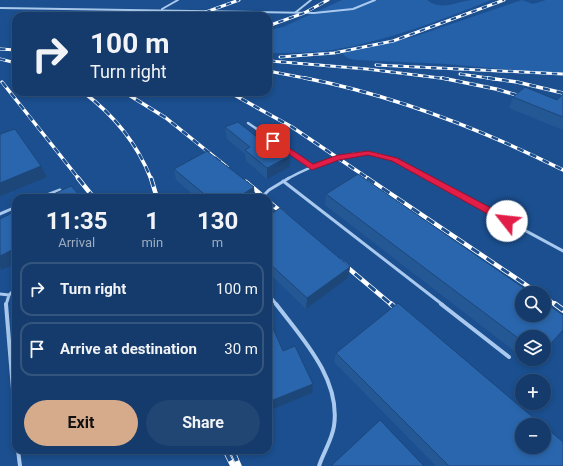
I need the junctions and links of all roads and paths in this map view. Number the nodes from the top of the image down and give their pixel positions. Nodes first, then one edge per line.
1 (178, 0) edge
2 (312, 0) edge
3 (375, 0) edge
4 (0, 8) edge
5 (161, 10) junction
6 (250, 12) edge
7 (272, 12) edge
8 (295, 13) junction
9 (248, 123) dead end
10 (312, 167) junction
11 (283, 181) junction
12 (60, 190) edge
13 (50, 194) edge
14 (266, 194) edge
15 (12, 209) edge
16 (0, 214) edge
17 (563, 251) edge
18 (12, 292) edge
19 (0, 294) edge
20 (9, 295) junction
21 (272, 299) edge
22 (509, 357) dead end
23 (12, 383) edge
24 (18, 454) edge
25 (20, 466) edge
26 (319, 466) edge

1 - 5 lane
2 - 8 lane
3 - 8 lane
4 - 5 lane
5 - 6 lane
7 - 8 lane
9 - 10 lane
10 - 11 lane
10 - 17 lane
11 - 14 lane
11 - 22 lane
12 - 13 lane
15 - 16 lane
18 - 20 lane
19 - 20 lane
20 - 23 lane
21 - 26 lane
24 - 25 lane

